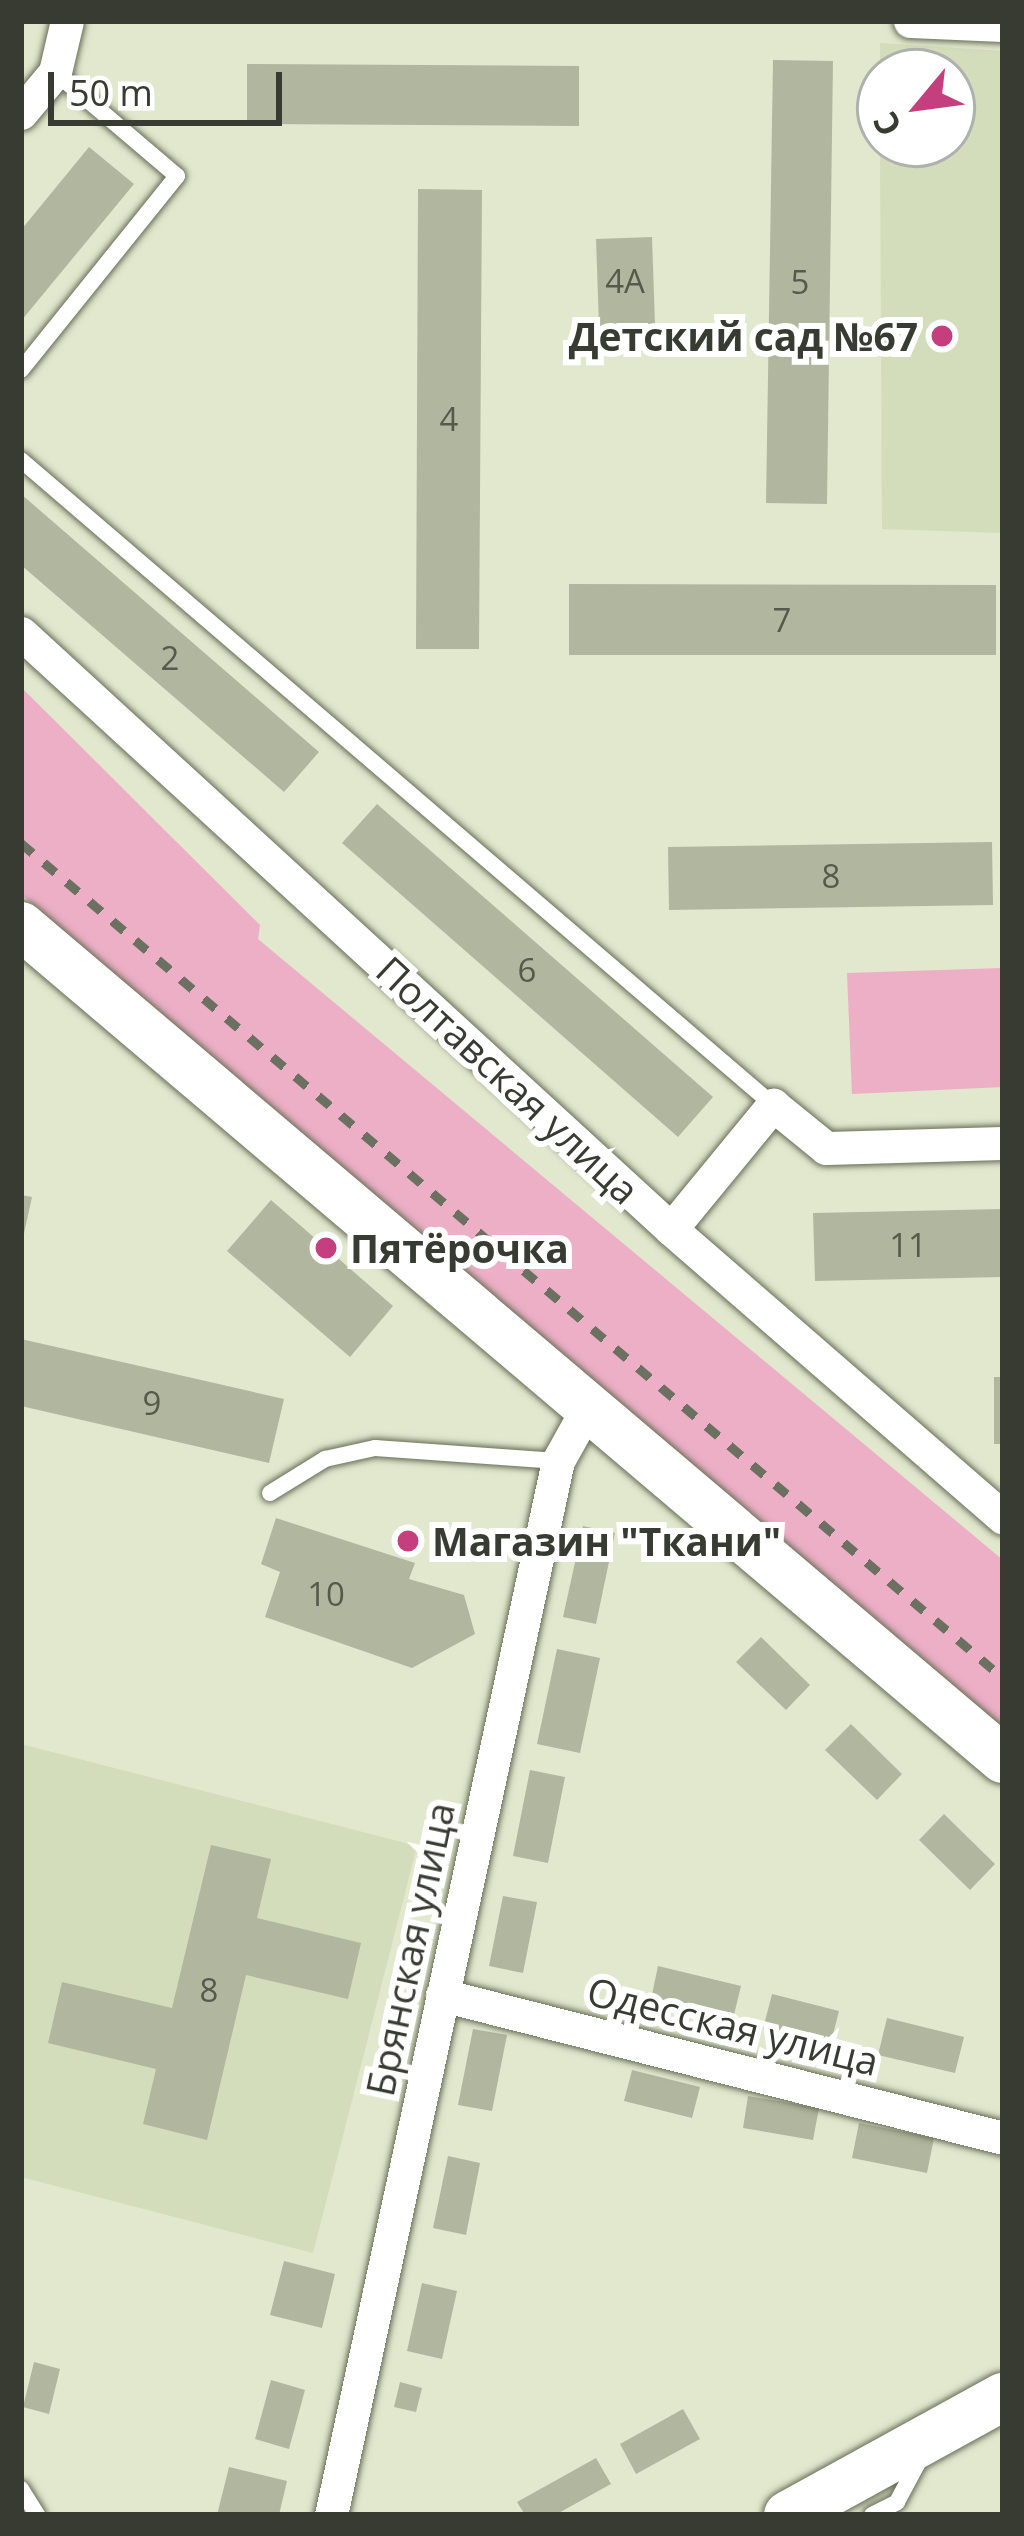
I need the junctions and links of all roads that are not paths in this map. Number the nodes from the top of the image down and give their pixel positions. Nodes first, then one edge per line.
1 (67, 21) edge
2 (910, 21) edge
3 (1003, 25) edge
4 (55, 72) junction
5 (21, 113) edge
6 (21, 370) edge
7 (21, 460) edge
8 (21, 633) edge
9 (21, 926) edge
10 (773, 1105) junction
11 (1003, 1143) edge
12 (671, 1229) junction
13 (588, 1406) junction
14 (558, 1461) junction
15 (270, 1493) dead end
16 (1003, 1518) edge
17 (1003, 1759) edge
18 (442, 1995) junction
19 (1003, 2138) edge
20 (1003, 2397) edge
21 (935, 2433) junction
22 (21, 2489) edge
23 (37, 2515) edge
24 (331, 2515) edge
25 (788, 2515) edge
26 (872, 2515) edge

1 - 4 street
2 - 3 street
4 - 5 street
4 - 6 lane
7 - 10 lane
8 - 12 street, Полтавская улица
9 - 13 street
10 - 11 street
10 - 12 street
12 - 16 street, Полтавская улица
13 - 14 street, Брянская улица
13 - 17 street
14 - 15 lane
14 - 18 street, Брянская улица
18 - 19 street, Одесская улица
18 - 24 street, Брянская улица
20 - 21 street
21 - 25 street
21 - 26 lane
22 - 23 lane

